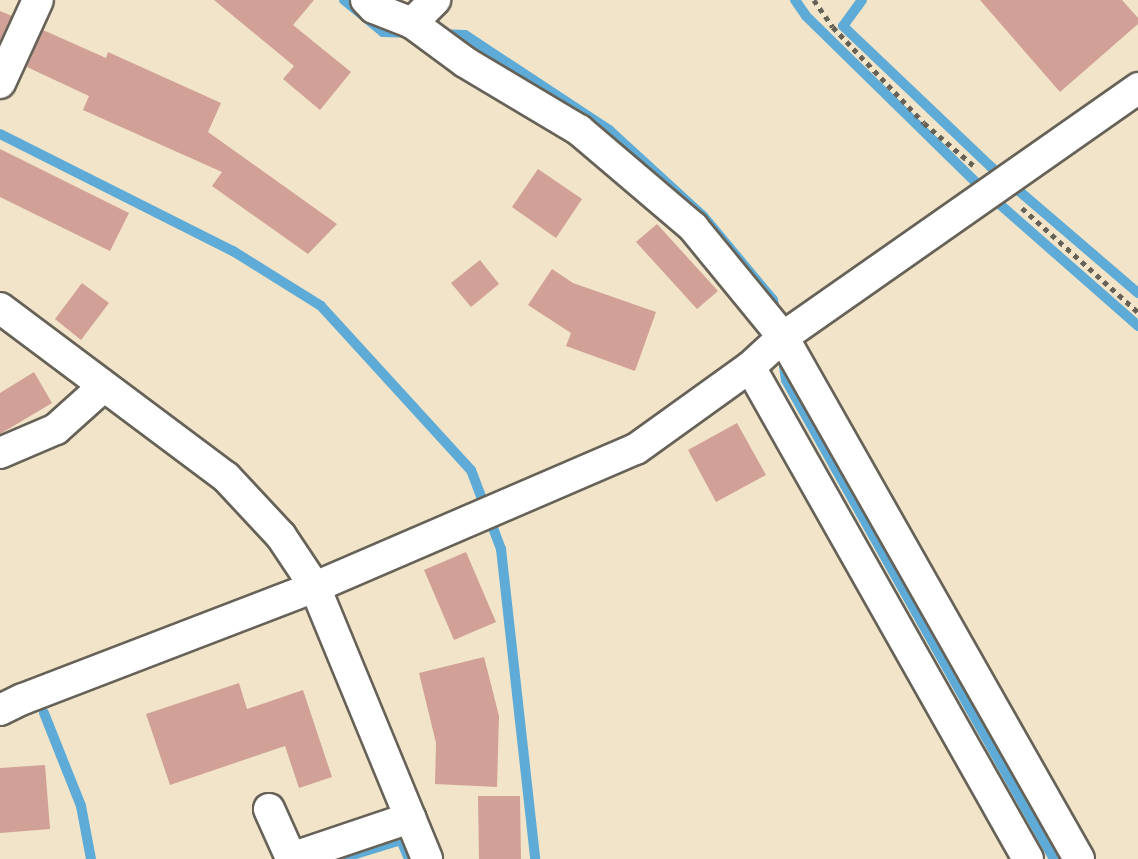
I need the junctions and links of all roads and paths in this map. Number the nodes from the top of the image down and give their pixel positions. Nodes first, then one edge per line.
1 (38, 0) edge
2 (366, 0) edge
3 (435, 0) edge
4 (814, 0) edge
5 (412, 23) junction
6 (0, 83) edge
7 (1138, 89) edge
8 (998, 186) junction
9 (0, 308) edge
10 (1138, 312) edge
11 (783, 337) junction
12 (750, 367) junction
13 (104, 386) junction
14 (0, 453) edge
15 (315, 587) junction
16 (0, 710) edge
17 (269, 809) dead end
18 (410, 818) junction
19 (427, 859) edge
20 (1028, 859) edge
21 (1079, 859) edge

1 - 6 street
2 - 5 street
3 - 5 street
4 - 8 path
5 - 11 street
7 - 8 street
8 - 10 path
8 - 11 street
9 - 13 street
11 - 12 street
11 - 21 street
12 - 15 street
12 - 20 street
13 - 14 street
13 - 15 street
15 - 16 street
15 - 18 street
17 - 18 street
18 - 19 street

